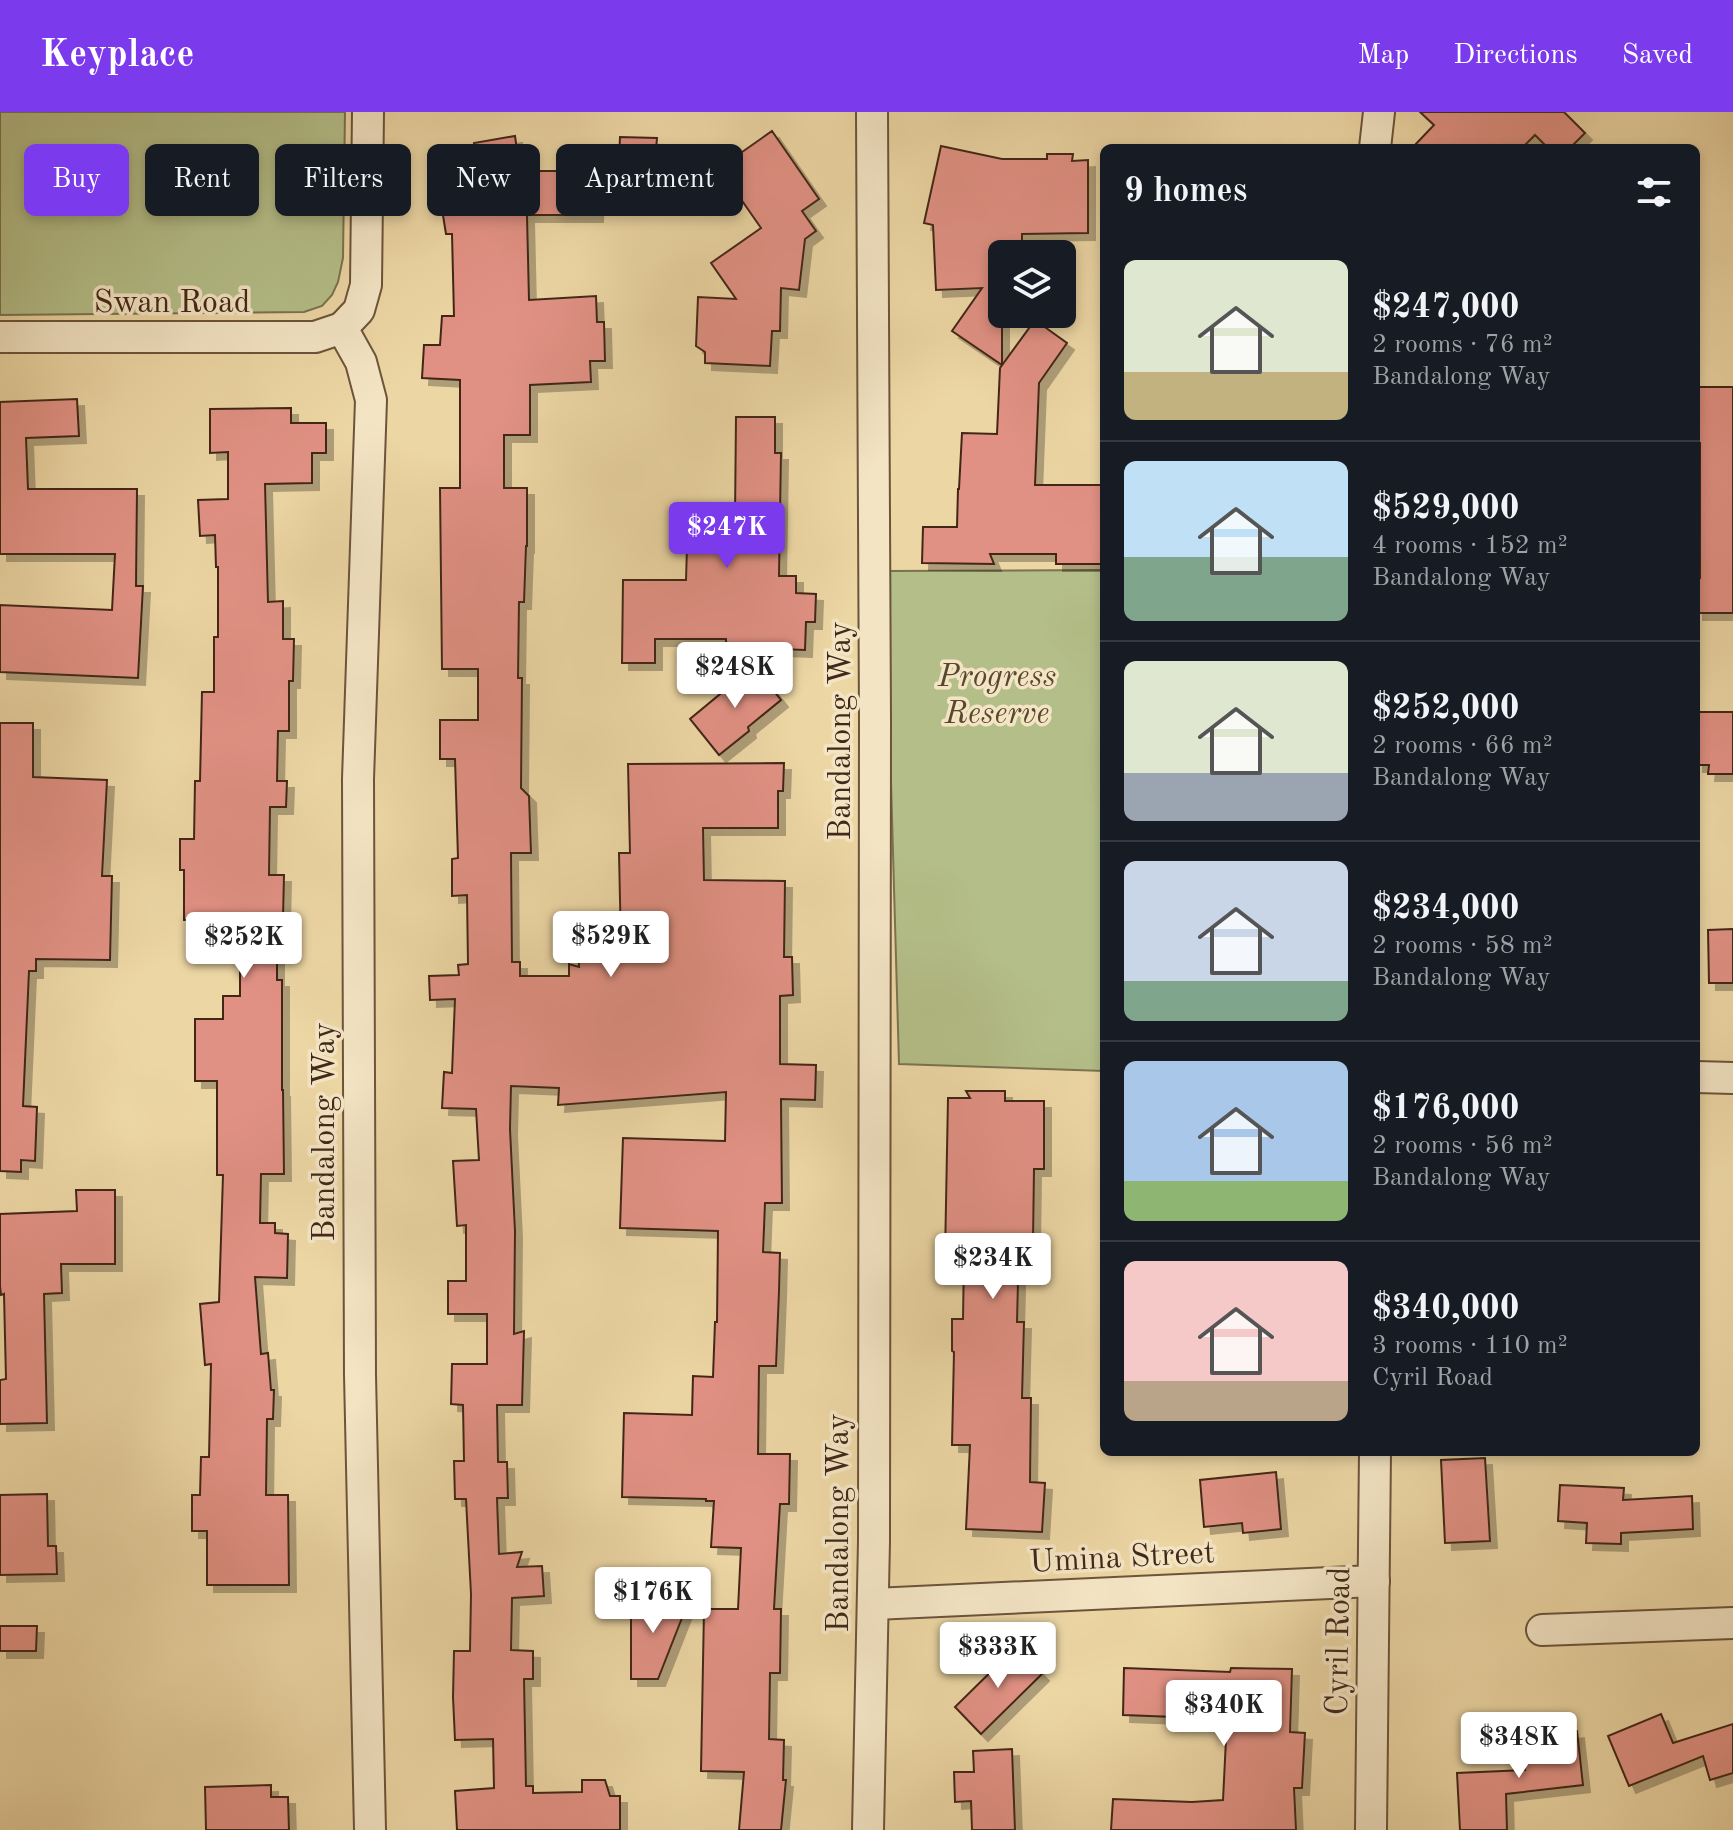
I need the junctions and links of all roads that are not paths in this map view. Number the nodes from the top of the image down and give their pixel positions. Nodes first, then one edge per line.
1 (368, 112) edge
2 (872, 112) edge
3 (1379, 112) edge
4 (1375, 144) edge
5 (342, 328) junction
6 (0, 337) edge
7 (1700, 1077) edge
8 (1733, 1078) edge
9 (1375, 1456) edge
10 (1374, 1581) junction
11 (874, 1604) junction
12 (1733, 1623) edge
13 (1542, 1630) dead end
14 (370, 1830) edge
15 (868, 1830) edge
16 (1371, 1830) edge

1 - 5 street
2 - 11 street, Bandalong Way
3 - 4 street
5 - 6 street, Swan Road
5 - 14 street, Bandalong Way
7 - 8 street
9 - 10 street, Cyril Road
10 - 11 street, Umina Street
10 - 16 street, Cyril Road
11 - 15 street, Bandalong Way
12 - 13 street

